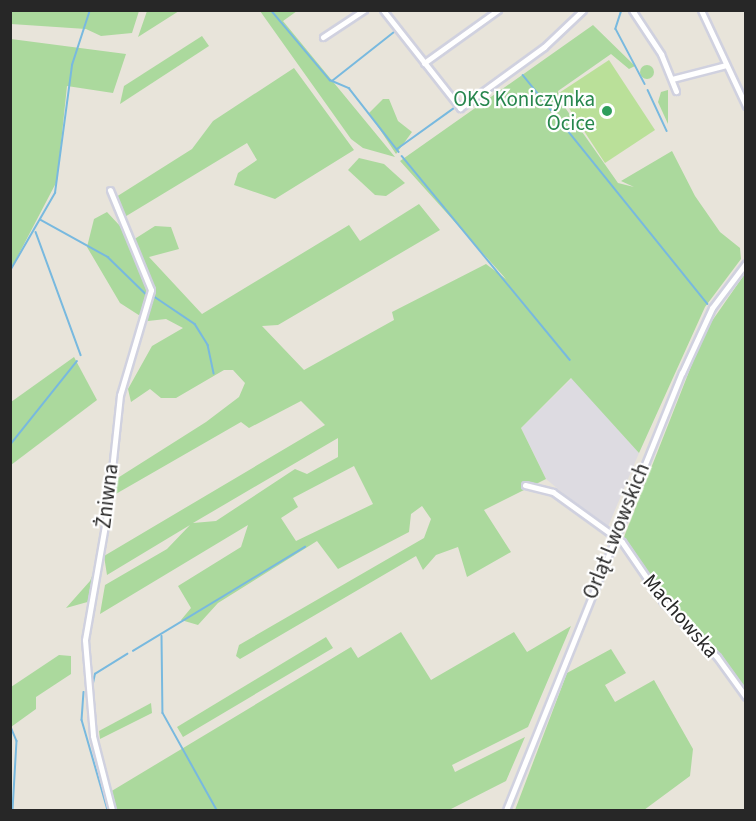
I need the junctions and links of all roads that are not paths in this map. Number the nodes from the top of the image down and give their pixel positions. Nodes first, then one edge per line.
1 (364, 10) edge
2 (383, 10) edge
3 (498, 10) edge
4 (583, 10) edge
5 (632, 10) edge
6 (701, 10) edge
7 (323, 37) dead end
8 (424, 63) junction
9 (726, 65) junction
10 (672, 79) junction
11 (676, 90) dead end
12 (746, 106) edge
13 (110, 190) dead end
14 (746, 263) edge
15 (525, 485) dead end
16 (614, 537) junction
17 (746, 697) edge
18 (112, 810) edge
19 (506, 810) edge

1 - 7 street
2 - 8 street
3 - 8 street
4 - 8 street
5 - 10 street
6 - 9 street
9 - 10 street
9 - 12 street
10 - 11 street
13 - 18 street, Żniwna
14 - 16 street, Orląt Lwowskich
15 - 16 street, Machowska
16 - 17 street, Machowska
16 - 19 street, Orląt Lwowskich

